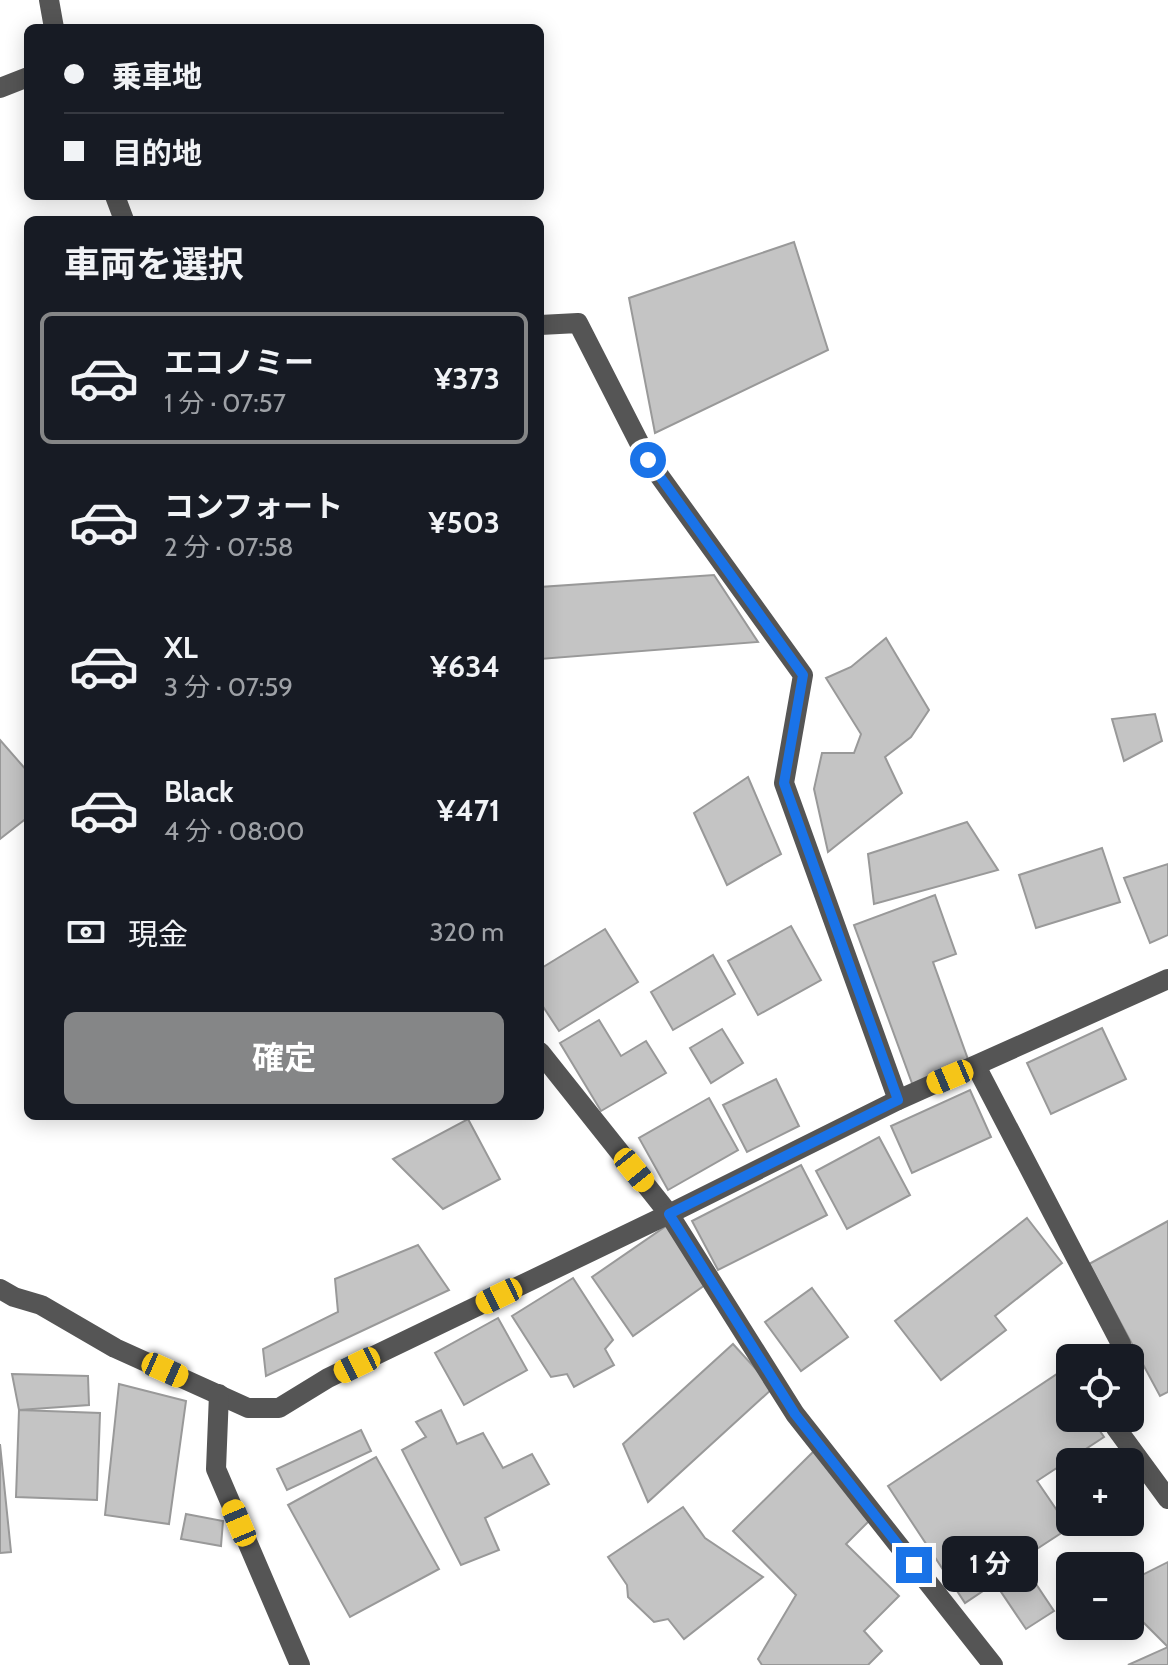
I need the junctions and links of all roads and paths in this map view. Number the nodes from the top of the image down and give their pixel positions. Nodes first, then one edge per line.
1 (49, 0) edge
2 (53, 24) edge
3 (24, 79) edge
4 (0, 88) edge
5 (544, 325) edge
6 (1168, 979) edge
7 (544, 1057) edge
8 (976, 1066) junction
9 (898, 1100) junction
10 (669, 1214) junction
11 (0, 1289) edge
12 (1121, 1344) edge
13 (219, 1394) junction
14 (1119, 1432) edge
15 (1168, 1499) edge
16 (300, 1665) edge
17 (993, 1665) edge

1 - 2 street
3 - 4 street
5 - 9 street
6 - 8 street
7 - 10 street
8 - 9 street
8 - 12 street
9 - 10 street
10 - 13 street
10 - 17 street
11 - 13 street
13 - 16 street
14 - 15 street

